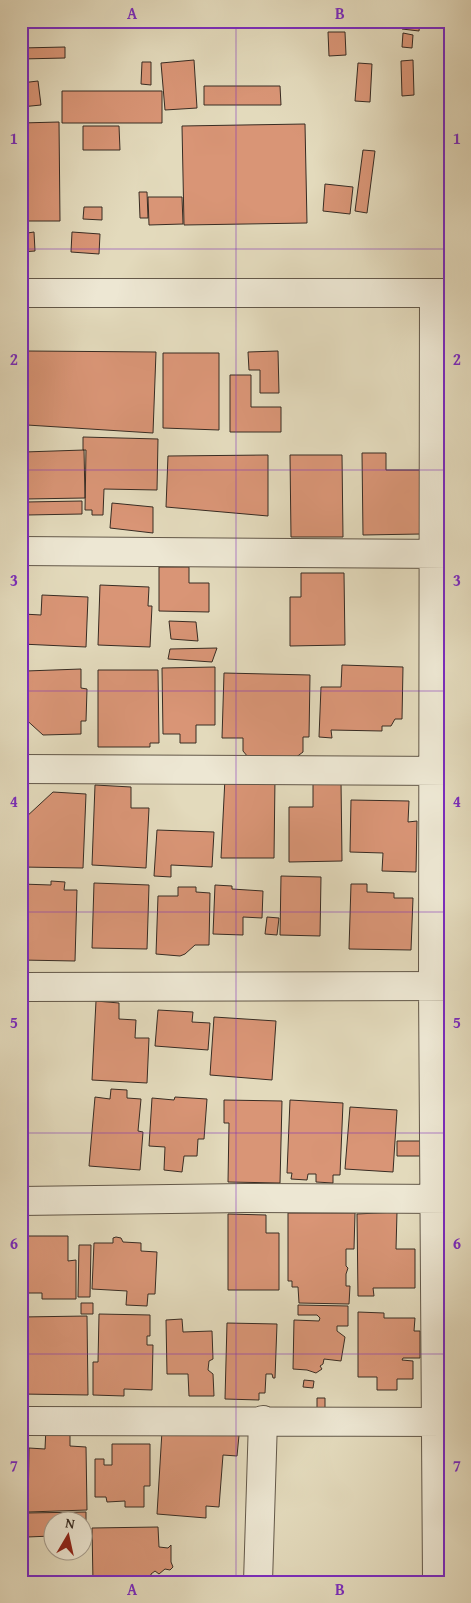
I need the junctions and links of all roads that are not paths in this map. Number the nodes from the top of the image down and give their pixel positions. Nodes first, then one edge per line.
1 (21, 293) edge
2 (442, 293) edge
3 (21, 551) edge
4 (442, 554) edge
5 (21, 769) edge
6 (441, 771) edge
7 (441, 986) edge
8 (21, 987) edge
9 (442, 1199) edge
10 (21, 1201) edge
11 (263, 1420) junction
12 (21, 1421) edge
13 (443, 1422) edge
14 (258, 1582) edge
15 (437, 1582) edge

1 - 2 street
2 - 4 street
3 - 4 street
4 - 6 street
5 - 6 street
6 - 7 street
7 - 8 street
7 - 9 street
9 - 10 street
9 - 13 street
11 - 12 street
11 - 13 street
11 - 14 street
13 - 15 street

